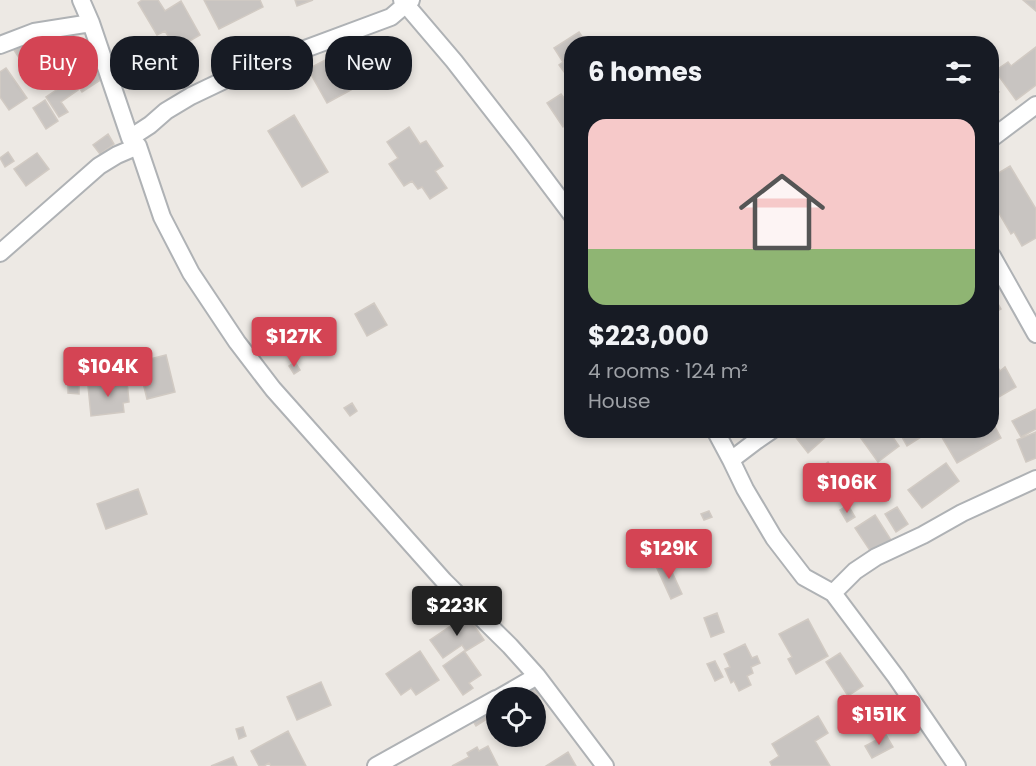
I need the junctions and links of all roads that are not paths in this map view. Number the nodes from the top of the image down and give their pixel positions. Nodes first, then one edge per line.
1 (81, 0) edge
2 (406, 1) edge
3 (91, 23) junction
4 (0, 45) edge
5 (1036, 105) edge
6 (999, 133) edge
7 (134, 142) junction
8 (564, 204) edge
9 (0, 253) edge
10 (999, 268) edge
11 (1036, 334) edge
12 (720, 438) edge
13 (761, 438) edge
14 (732, 460) junction
15 (1036, 479) edge
16 (833, 593) junction
17 (537, 676) junction
18 (518, 687) edge
19 (486, 705) edge
20 (376, 766) edge
21 (605, 766) edge
22 (957, 766) edge

1 - 3 street
2 - 7 street
2 - 8 street
3 - 4 street
3 - 7 street
5 - 6 street
7 - 9 street
7 - 17 street
10 - 11 street
12 - 14 street
13 - 14 street
14 - 16 street
15 - 16 street
16 - 22 street
17 - 18 street
17 - 21 street
19 - 20 street

